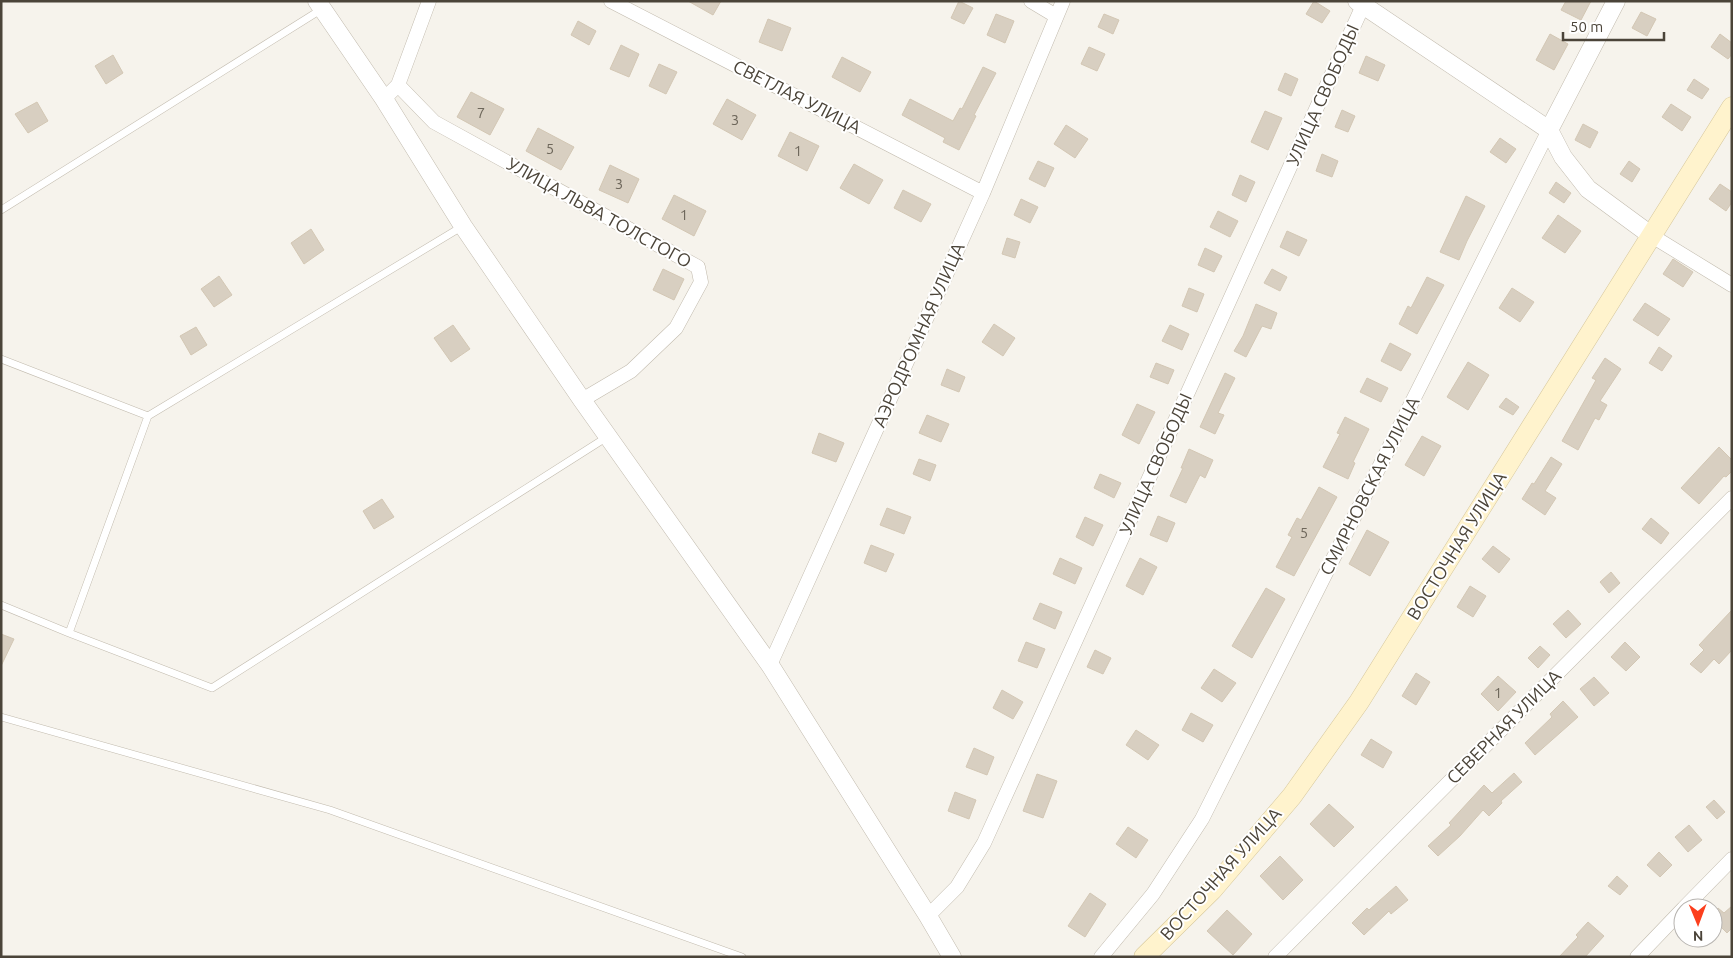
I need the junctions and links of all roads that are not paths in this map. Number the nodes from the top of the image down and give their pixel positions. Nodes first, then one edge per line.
1 (429, 1) edge
2 (611, 1) edge
3 (1031, 1) edge
4 (1063, 1) edge
5 (1616, 1) edge
6 (1362, 3) edge
7 (320, 5) edge
8 (1056, 16) junction
9 (398, 84) junction
10 (384, 99) junction
11 (1732, 107) edge
12 (1549, 130) junction
13 (983, 193) junction
14 (1, 210) edge
15 (463, 226) junction
16 (1652, 236) junction
17 (1732, 285) edge
18 (1, 358) edge
19 (582, 400) junction
20 (148, 416) junction
21 (608, 436) junction
22 (1732, 498) edge
23 (1, 604) edge
24 (69, 632) junction
25 (770, 665) junction
26 (1, 717) edge
27 (1732, 859) edge
28 (1693, 898) edge
29 (928, 916) junction
30 (1673, 918) edge
31 (742, 957) edge
32 (952, 957) edge
33 (1101, 957) edge
34 (1144, 957) edge
35 (1276, 957) edge
36 (1636, 957) edge

1 - 9 street
2 - 13 street, СВЕТЛАЯ УЛИЦА
3 - 8 street
4 - 8 street, АЭРОДРОМНАЯ УЛИЦА
5 - 12 street, СМИРНОВСКАЯ УЛИЦА
6 - 12 street
6 - 29 street, УЛИЦА СВОБОДЫ
7 - 10 street
7 - 14 lane
8 - 13 street, АЭРОДРОМНАЯ УЛИЦА
9 - 10 street
9 - 19 street, УЛИЦА ЛЬВА ТОЛСТОГО
10 - 15 street
11 - 16 main road, ВОСТОЧНАЯ УЛИЦА
12 - 16 street
12 - 33 street, СМИРНОВСКАЯ УЛИЦА
13 - 25 street, АЭРОДРОМНАЯ УЛИЦА
15 - 19 street
15 - 20 lane
16 - 17 street
16 - 34 main road, ВОСТОЧНАЯ УЛИЦА
18 - 20 lane
19 - 21 street
20 - 24 lane
21 - 24 lane
21 - 25 street
22 - 35 street, СЕВЕРНАЯ УЛИЦА
23 - 24 lane
25 - 29 street
26 - 31 lane
27 - 28 street
29 - 32 street
30 - 36 street

